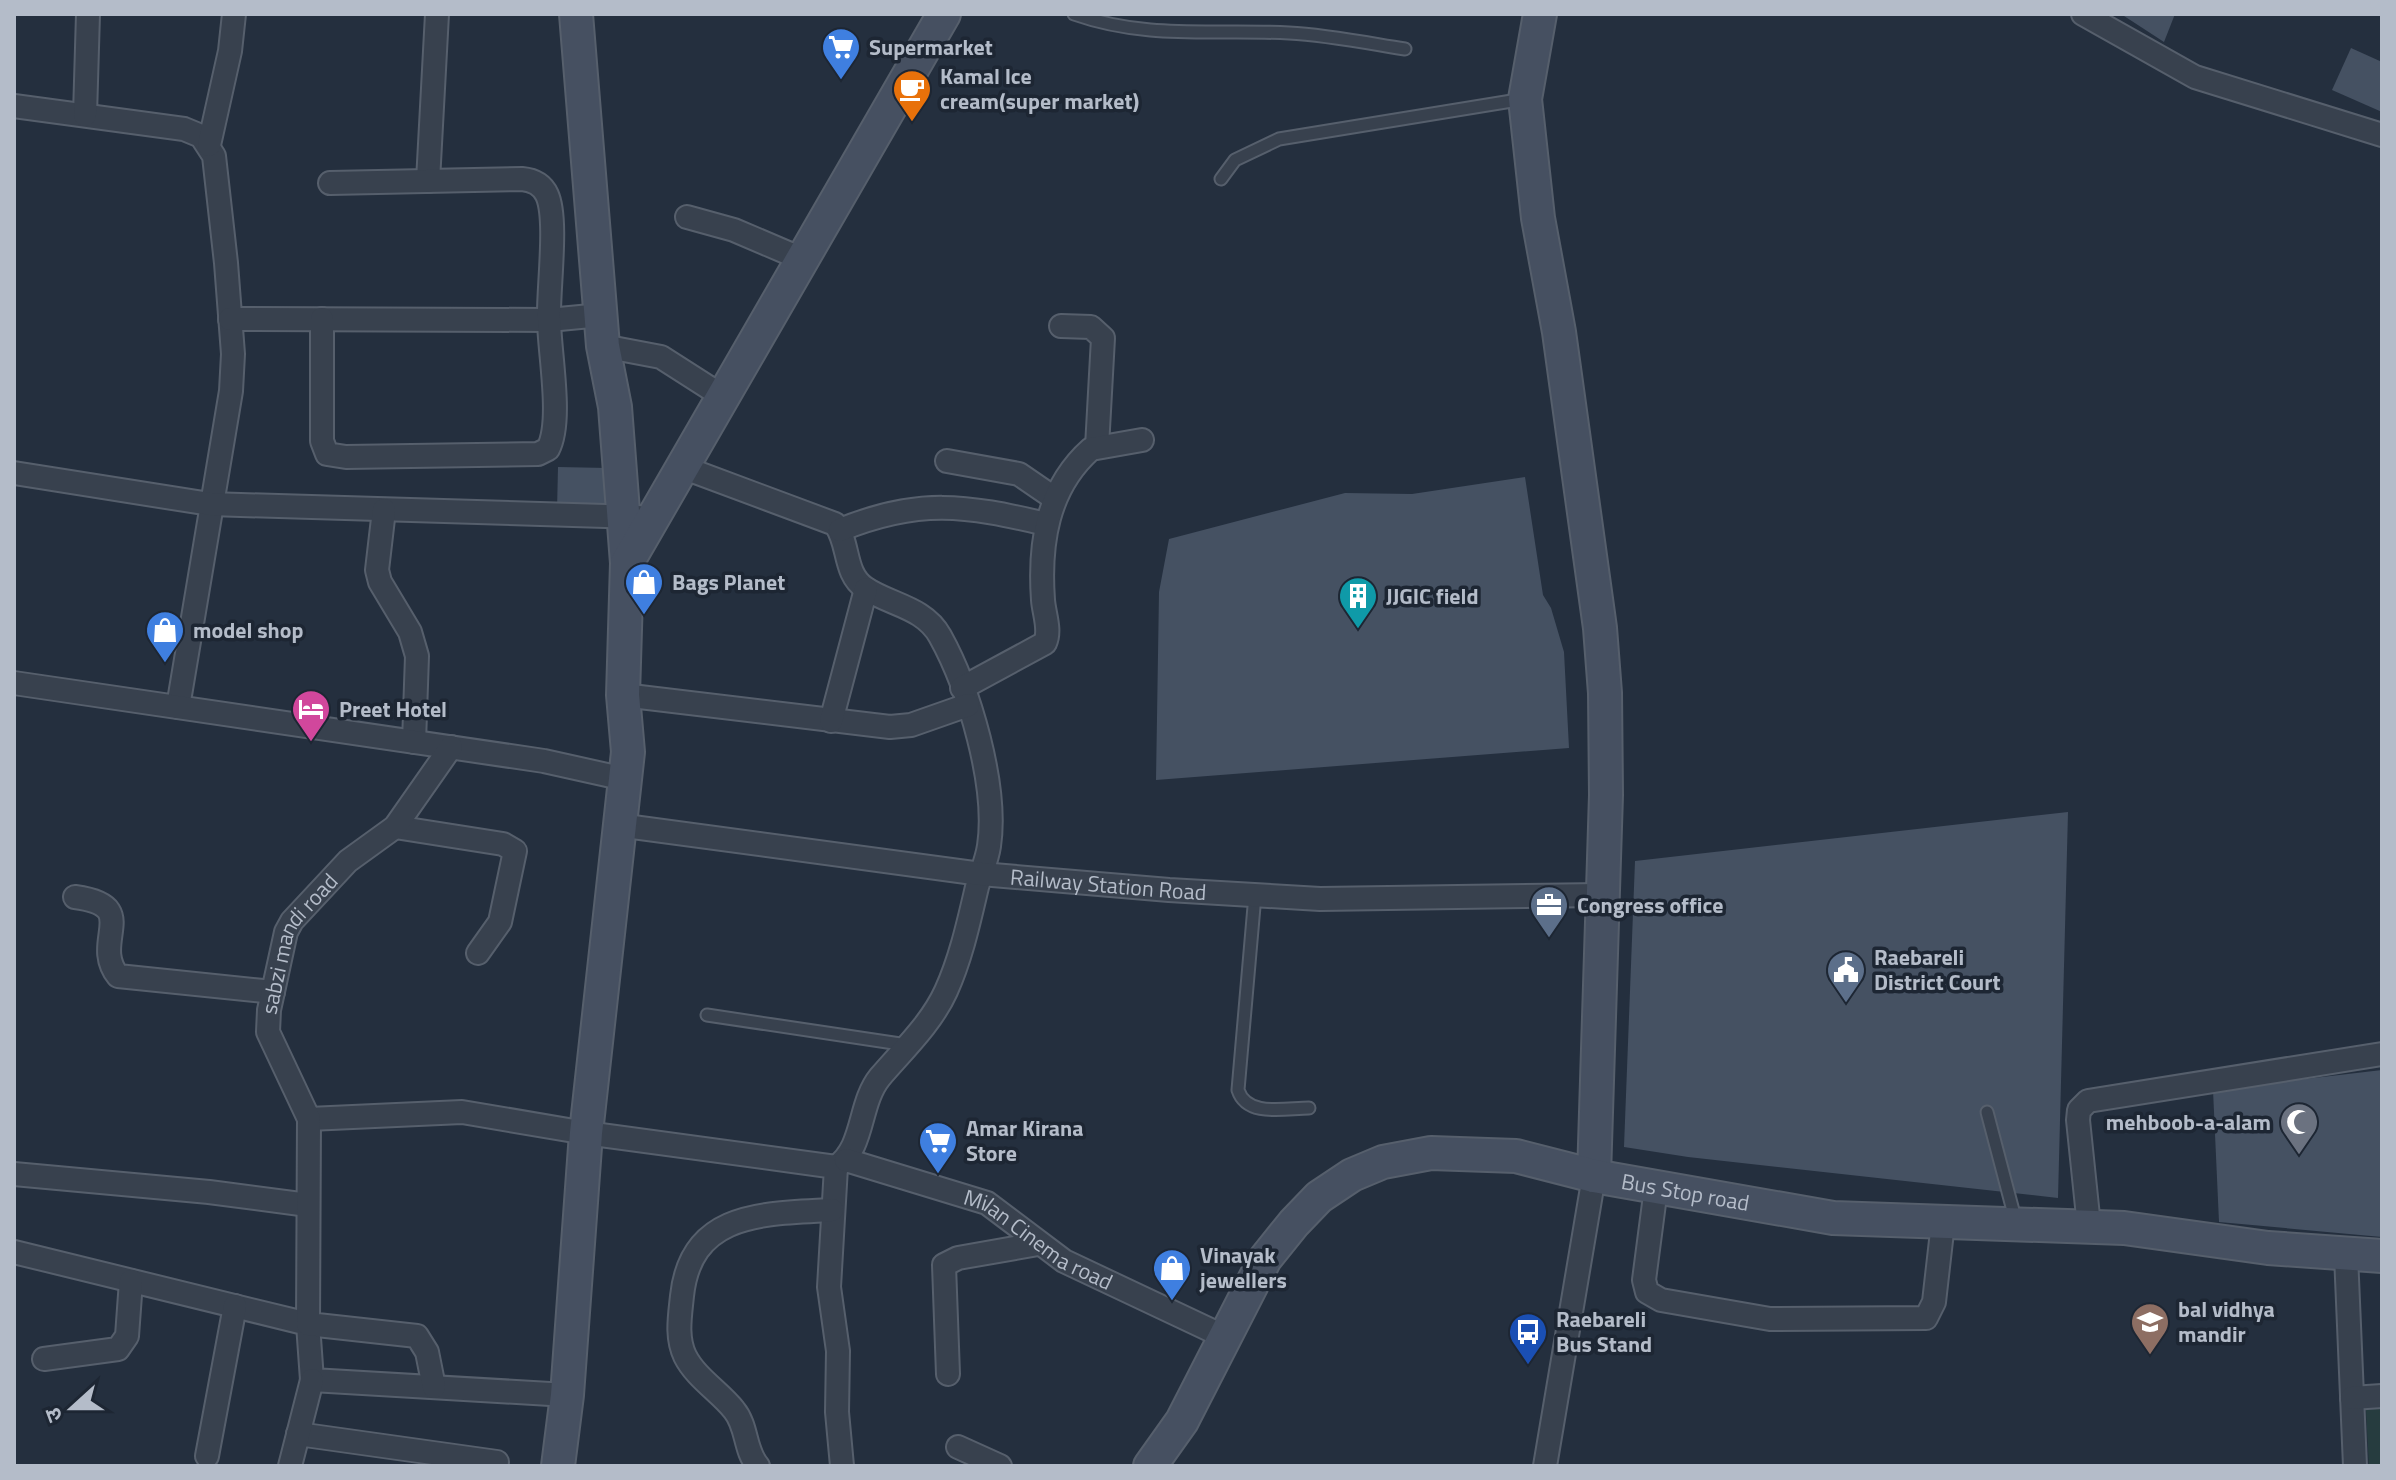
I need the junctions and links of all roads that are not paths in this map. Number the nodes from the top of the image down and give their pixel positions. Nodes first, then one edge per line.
1 (88, 14) edge
2 (234, 14) edge
3 (437, 14) edge
4 (576, 14) edge
5 (944, 14) edge
6 (1074, 14) edge
7 (1540, 14) edge
8 (2083, 14) edge
9 (1405, 49) dead end
10 (1525, 99) junction
11 (14, 106) edge
12 (85, 115) junction
13 (2382, 135) edge
14 (209, 145) junction
15 (1221, 179) dead end
16 (428, 181) junction
17 (330, 183) dead end
18 (687, 217) dead end
19 (802, 259) junction
20 (230, 319) junction
21 (322, 319) junction
22 (549, 320) junction
23 (1061, 326) dead end
24 (602, 330) junction
25 (722, 396) junction
26 (1142, 440) dead end
27 (1097, 447) junction
28 (947, 461) dead end
29 (682, 467) junction
30 (14, 473) edge
31 (1054, 498) junction
32 (210, 504) junction
33 (384, 510) junction
34 (638, 517) junction
35 (1046, 524) junction
36 (840, 530) junction
37 (866, 589) junction
38 (14, 683) edge
39 (623, 695) junction
40 (965, 696) junction
41 (178, 707) junction
42 (831, 721) junction
43 (414, 742) junction
44 (451, 747) junction
45 (625, 779) junction
46 (618, 825) junction
47 (395, 827) junction
48 (981, 874) junction
49 (1255, 895) junction
50 (1601, 895) junction
51 (75, 897) dead end
52 (478, 953) dead end
53 (273, 992) junction
54 (707, 1015) dead end
55 (907, 1045) junction
56 (2382, 1054) edge
57 (1309, 1108) dead end
58 (1987, 1112) dead end
59 (309, 1119) junction
60 (586, 1133) junction
61 (841, 1163) junction
62 (14, 1174) edge
63 (1594, 1176) junction
64 (1656, 1188) junction
65 (308, 1205) junction
66 (832, 1210) junction
67 (1943, 1223) junction
68 (2016, 1223) junction
69 (2089, 1226) junction
70 (1038, 1244) junction
71 (14, 1252) edge
72 (2346, 1255) junction
73 (2382, 1256) edge
74 (131, 1281) junction
75 (235, 1306) junction
76 (308, 1324) junction
77 (1225, 1337) junction
78 (44, 1359) dead end
79 (948, 1374) dead end
80 (312, 1380) junction
81 (434, 1387) junction
82 (567, 1395) junction
83 (2382, 1396) edge
84 (2352, 1398) junction
85 (298, 1434) junction
86 (958, 1447) dead end
87 (207, 1456) dead end
88 (497, 1462) dead end
89 (290, 1466) edge
90 (558, 1466) edge
91 (758, 1466) edge
92 (842, 1466) edge
93 (1000, 1466) edge
94 (1150, 1466) edge
95 (1545, 1466) edge
96 (2355, 1466) edge

1 - 12 street
2 - 14 street
3 - 16 street
4 - 24 street
5 - 19 street
6 - 9 lane
7 - 10 street
8 - 13 street
10 - 15 lane
10 - 50 street
11 - 12 street
12 - 14 street
14 - 20 street
16 - 17 street
16 - 22 street
18 - 19 street
19 - 25 street
20 - 21 street
20 - 32 street
21 - 22 street
21 - 22 street
22 - 24 street
23 - 27 street
24 - 25 street
24 - 34 street
25 - 29 street
26 - 27 street
27 - 31 street
28 - 31 street
29 - 34 street
29 - 36 street
30 - 32 street
31 - 35 street
32 - 33 street
32 - 41 street
33 - 34 street
33 - 43 street
34 - 39 street
35 - 36 street
35 - 40 street
36 - 37 street
37 - 40 street
37 - 42 street
38 - 41 street
39 - 42 street
39 - 45 street
40 - 42 street
40 - 48 street
41 - 43 street
43 - 44 street
44 - 45 street
44 - 47 street, sabzi mandi road
45 - 46 street
46 - 48 street, Railway Station Road
46 - 60 street
47 - 52 street
47 - 53 street, sabzi mandi road
48 - 49 street, Railway Station Road
48 - 55 street
49 - 50 street, Railway Station Road
49 - 57 lane
50 - 63 street
51 - 53 street
53 - 59 street, sabzi mandi road
54 - 55 lane
55 - 61 street
56 - 69 street
58 - 68 lane
59 - 60 street, Milan Cinema road
59 - 65 street, sabzi mandi road
60 - 61 street, Milan Cinema road
60 - 82 street
61 - 66 street
61 - 70 street, Milan Cinema road
62 - 65 street
63 - 64 street, Bus Stop road
63 - 77 street, Bus Stop road
63 - 95 street
64 - 67 street, Bus Stop road
64 - 67 street
65 - 76 street, sabzi mandi road
66 - 91 street
66 - 92 street
67 - 68 street, Bus Stop road
68 - 69 street, Bus Stop road
69 - 72 street, Bus Stop road
70 - 77 street, Milan Cinema road
70 - 79 street
71 - 74 street
72 - 73 street, Bus Stop road
72 - 84 street
74 - 75 street
74 - 78 street
75 - 76 street
75 - 87 street
76 - 80 street, sabzi mandi road
76 - 81 street
77 - 94 street, Bus Stop road
80 - 81 street
80 - 85 street, sabzi mandi road
81 - 82 street
82 - 90 street
83 - 84 street
84 - 96 street
85 - 88 street
85 - 89 street, sabzi mandi road
86 - 93 street

